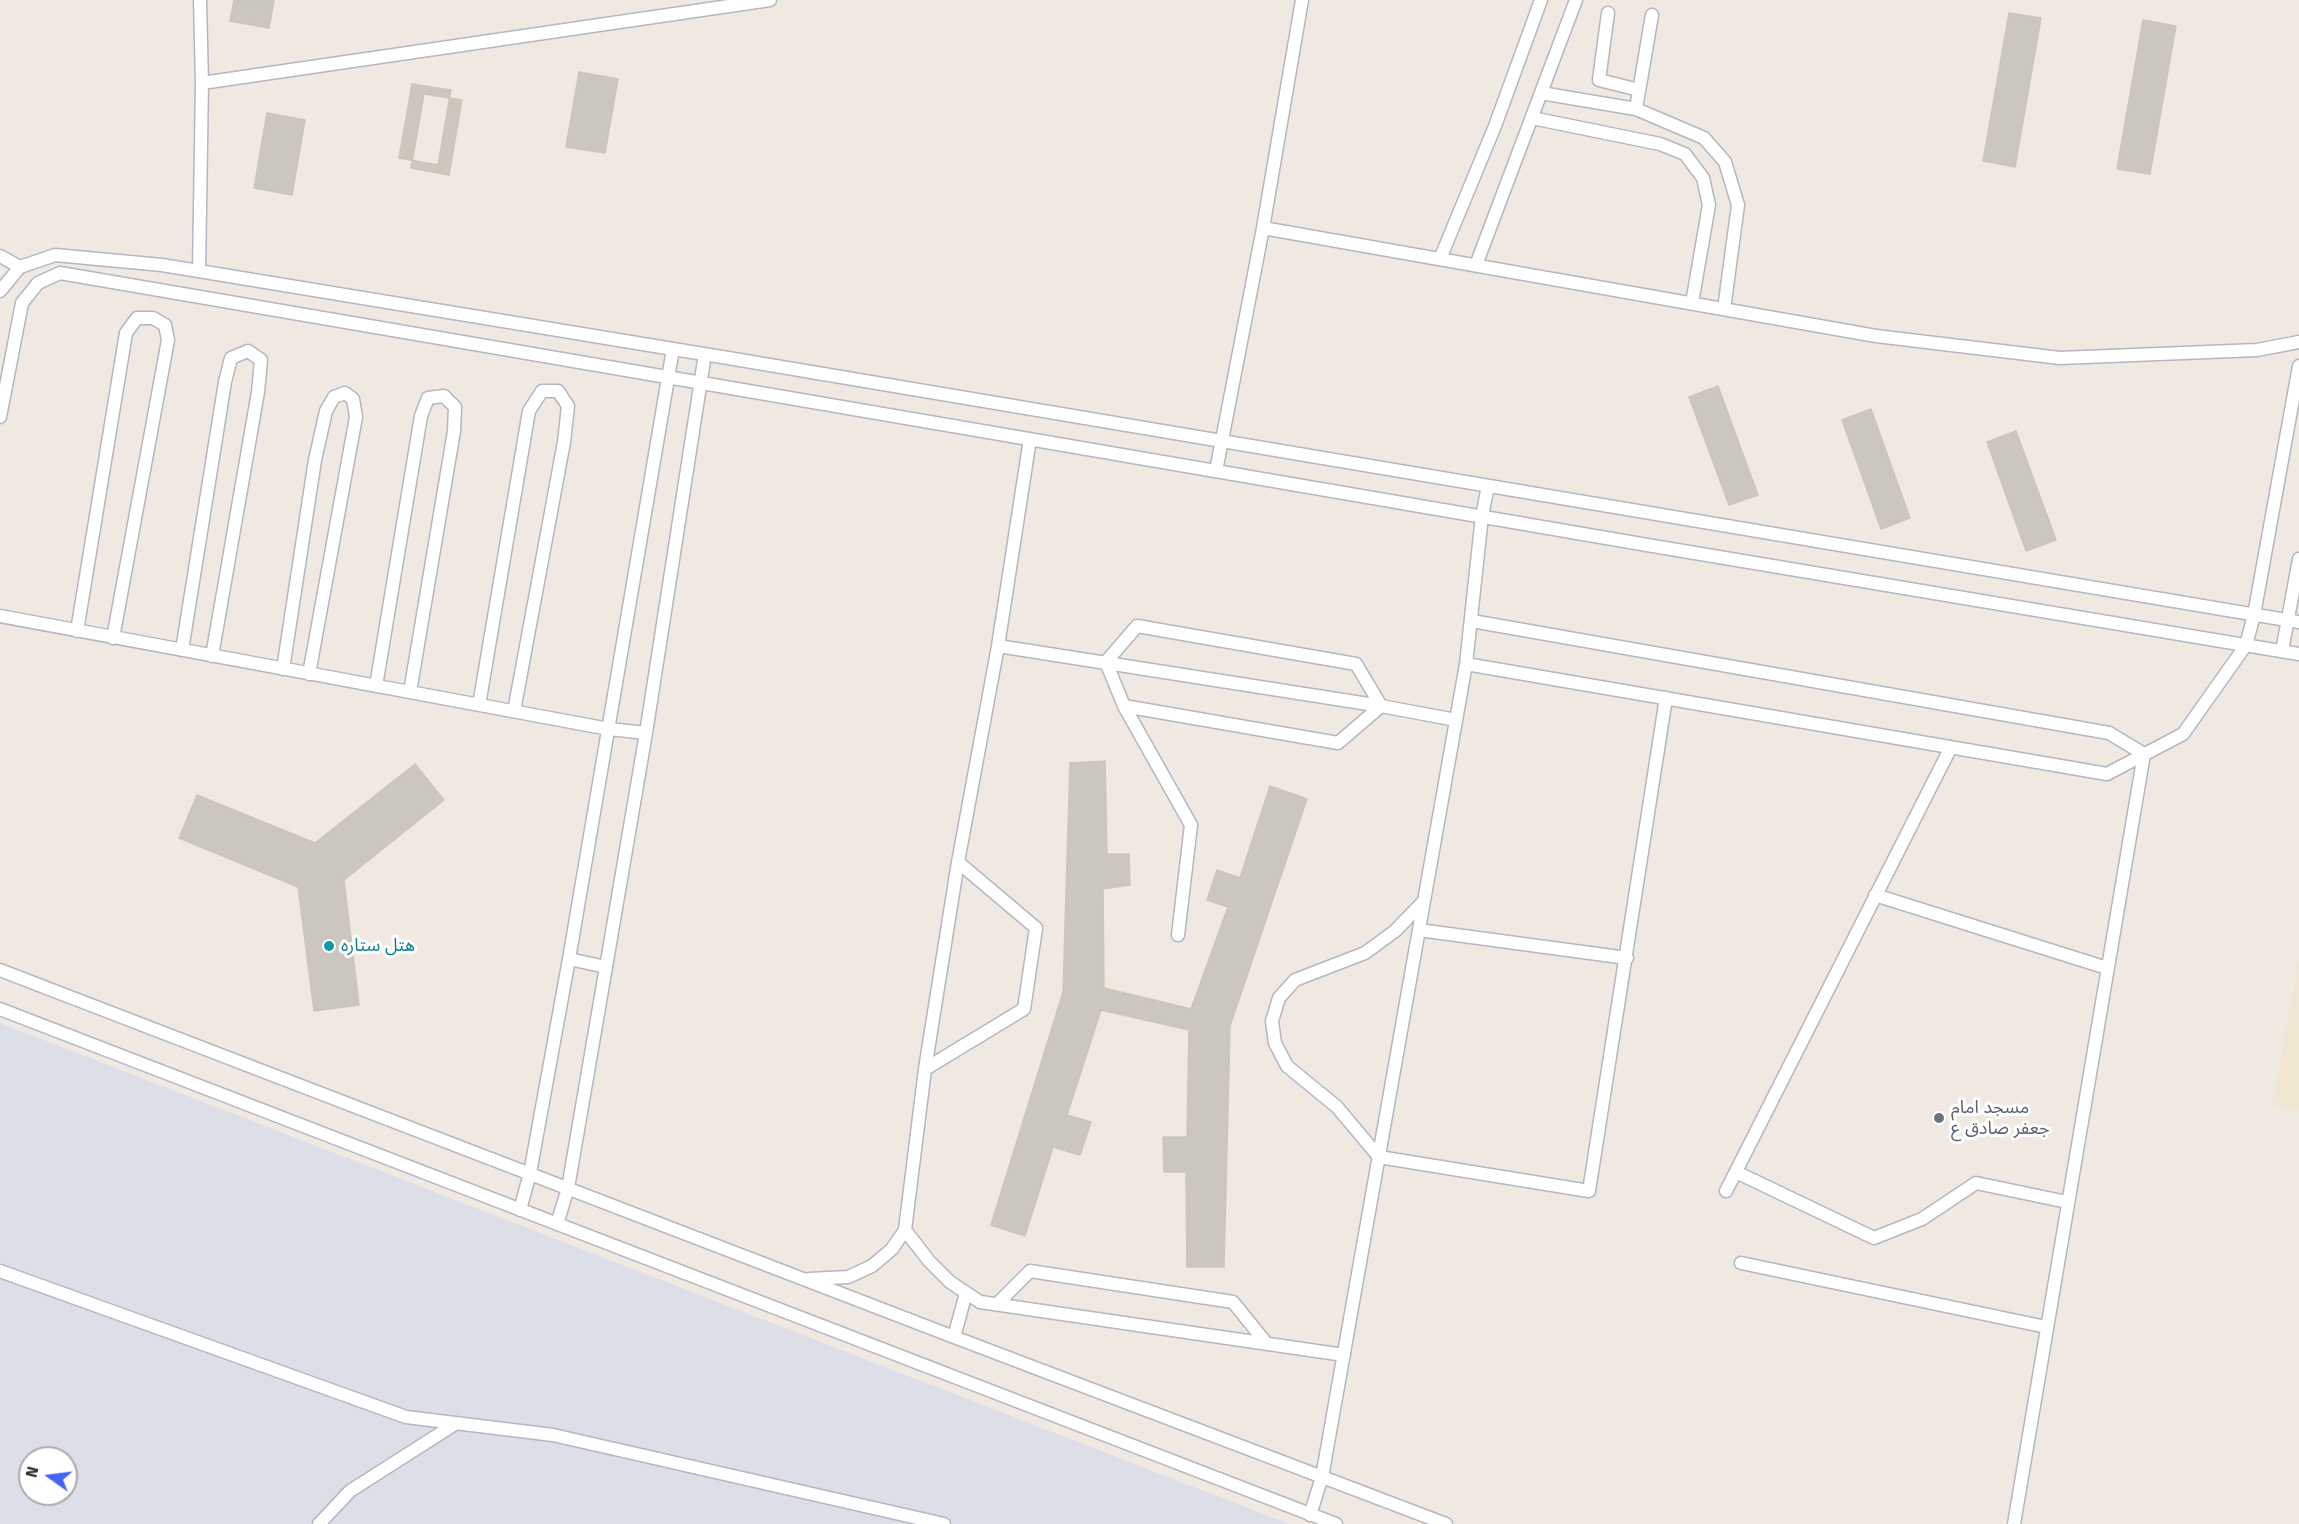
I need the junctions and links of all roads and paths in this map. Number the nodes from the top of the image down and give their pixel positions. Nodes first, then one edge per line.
1 (200, 0) edge
2 (770, 0) edge
3 (1302, 0) edge
4 (1541, 0) edge
5 (1576, 0) edge
6 (1608, 13) dead end
7 (1652, 15) dead end
8 (202, 83) junction
9 (1639, 90) junction
10 (1541, 93) junction
11 (1636, 109) junction
12 (1532, 118) junction
13 (1263, 228) junction
14 (0, 256) edge
15 (1440, 259) junction
16 (1476, 266) junction
17 (20, 267) junction
18 (199, 271) junction
19 (0, 291) edge
20 (1692, 303) junction
21 (1724, 309) junction
22 (2299, 342) edge
23 (673, 349) junction
24 (705, 354) junction
25 (2299, 366) edge
26 (668, 377) junction
27 (700, 382) junction
28 (0, 417) edge
29 (1030, 439) junction
30 (1220, 441) junction
31 (1216, 471) junction
32 (1488, 486) junction
33 (1482, 516) junction
34 (2299, 559) edge
35 (2253, 615) junction
36 (0, 616) edge
37 (1472, 621) junction
38 (2294, 622) edge
39 (77, 631) junction
40 (113, 638) junction
41 (2246, 645) junction
42 (998, 646) junction
43 (182, 651) junction
44 (2283, 651) junction
45 (2299, 654) edge
46 (212, 656) junction
47 (1106, 662) junction
48 (1466, 664) junction
49 (283, 669) junction
50 (309, 674) junction
51 (376, 686) junction
52 (410, 692) junction
53 (1666, 698) junction
54 (479, 705) junction
55 (1124, 706) junction
56 (1381, 706) junction
57 (514, 711) junction
58 (1456, 720) junction
59 (609, 729) junction
60 (646, 733) junction
61 (1951, 747) junction
62 (2144, 754) junction
63 (958, 862) junction
64 (1875, 895) junction
65 (1424, 901) junction
66 (1419, 930) junction
67 (1178, 935) dead end
68 (1627, 958) junction
69 (569, 960) junction
70 (606, 967) junction
71 (2107, 968) junction
72 (0, 970) edge
73 (0, 1009) edge
74 (925, 1069) junction
75 (1379, 1157) junction
76 (1736, 1172) junction
77 (530, 1173) junction
78 (568, 1188) junction
79 (1726, 1191) dead end
80 (2067, 1202) junction
81 (520, 1210) junction
82 (557, 1224) junction
83 (906, 1230) junction
84 (1741, 1263) dead end
85 (0, 1272) edge
86 (803, 1279) junction
87 (966, 1293) junction
88 (997, 1304) junction
89 (2046, 1327) junction
90 (954, 1337) junction
91 (1267, 1344) junction
92 (1344, 1355) junction
93 (455, 1424) junction
94 (1322, 1477) junction
95 (1310, 1515) junction
96 (319, 1524) edge
97 (944, 1524) edge
98 (1336, 1524) edge
99 (1446, 1524) edge
100 (2014, 1524) edge

1 - 8 lane
2 - 8 lane
3 - 13 lane
4 - 15 lane
5 - 10 lane
6 - 9 lane
7 - 9 lane
8 - 18 lane
9 - 11 lane
10 - 11 lane
10 - 12 lane
11 - 21 lane
12 - 16 lane
12 - 20 lane
13 - 15 lane
13 - 30 lane
14 - 17 lane
15 - 16 lane
16 - 20 lane
17 - 18 lane
17 - 19 lane
18 - 23 lane
20 - 21 lane
21 - 22 lane
23 - 24 lane
23 - 26 lane
24 - 27 lane
24 - 30 lane
25 - 35 lane
26 - 27 lane
26 - 28 lane
26 - 59 lane
27 - 29 lane
27 - 60 lane
29 - 31 lane
29 - 42 lane
30 - 31 lane
30 - 32 lane
31 - 33 lane
32 - 33 lane
32 - 35 lane
33 - 37 lane
33 - 41 lane
34 - 38 lane
35 - 38 lane
35 - 41 lane
36 - 39 lane
37 - 48 lane
37 - 62 lane
38 - 44 lane
39 - 40 lane
39 - 40 lane
40 - 43 lane
41 - 44 lane
41 - 62 lane
42 - 47 lane
42 - 63 lane
43 - 46 lane
43 - 46 lane
44 - 45 lane
46 - 49 lane
47 - 55 lane
47 - 56 lane
47 - 56 lane
48 - 53 lane
48 - 58 lane
49 - 50 lane
49 - 50 lane
50 - 51 lane
51 - 52 lane
51 - 52 lane
52 - 54 lane
53 - 61 lane
53 - 68 lane
54 - 57 lane
54 - 57 lane
55 - 56 lane
55 - 67 lane
56 - 58 lane
57 - 59 lane
58 - 65 lane
59 - 60 lane
59 - 69 lane
60 - 70 lane
61 - 62 lane
61 - 64 lane
62 - 71 lane
63 - 74 lane
63 - 74 lane
64 - 71 lane
64 - 76 lane
65 - 66 lane
65 - 75 lane
66 - 68 lane
66 - 75 lane
68 - 75 lane
69 - 70 lane
69 - 77 lane
70 - 78 lane
71 - 80 lane
72 - 77 lane
73 - 81 lane
74 - 83 lane
75 - 92 lane
76 - 79 lane
76 - 80 lane
77 - 78 lane
77 - 81 lane
78 - 82 lane
78 - 86 lane
80 - 89 lane
81 - 82 lane
82 - 95 lane
83 - 86 lane
83 - 87 lane
84 - 89 lane
85 - 93 lane
86 - 90 lane
87 - 88 lane
87 - 90 lane
88 - 91 lane
88 - 91 lane
89 - 100 lane
90 - 94 lane
91 - 92 lane
92 - 94 lane
93 - 96 lane
93 - 97 lane
94 - 95 lane
94 - 99 lane
95 - 98 lane

